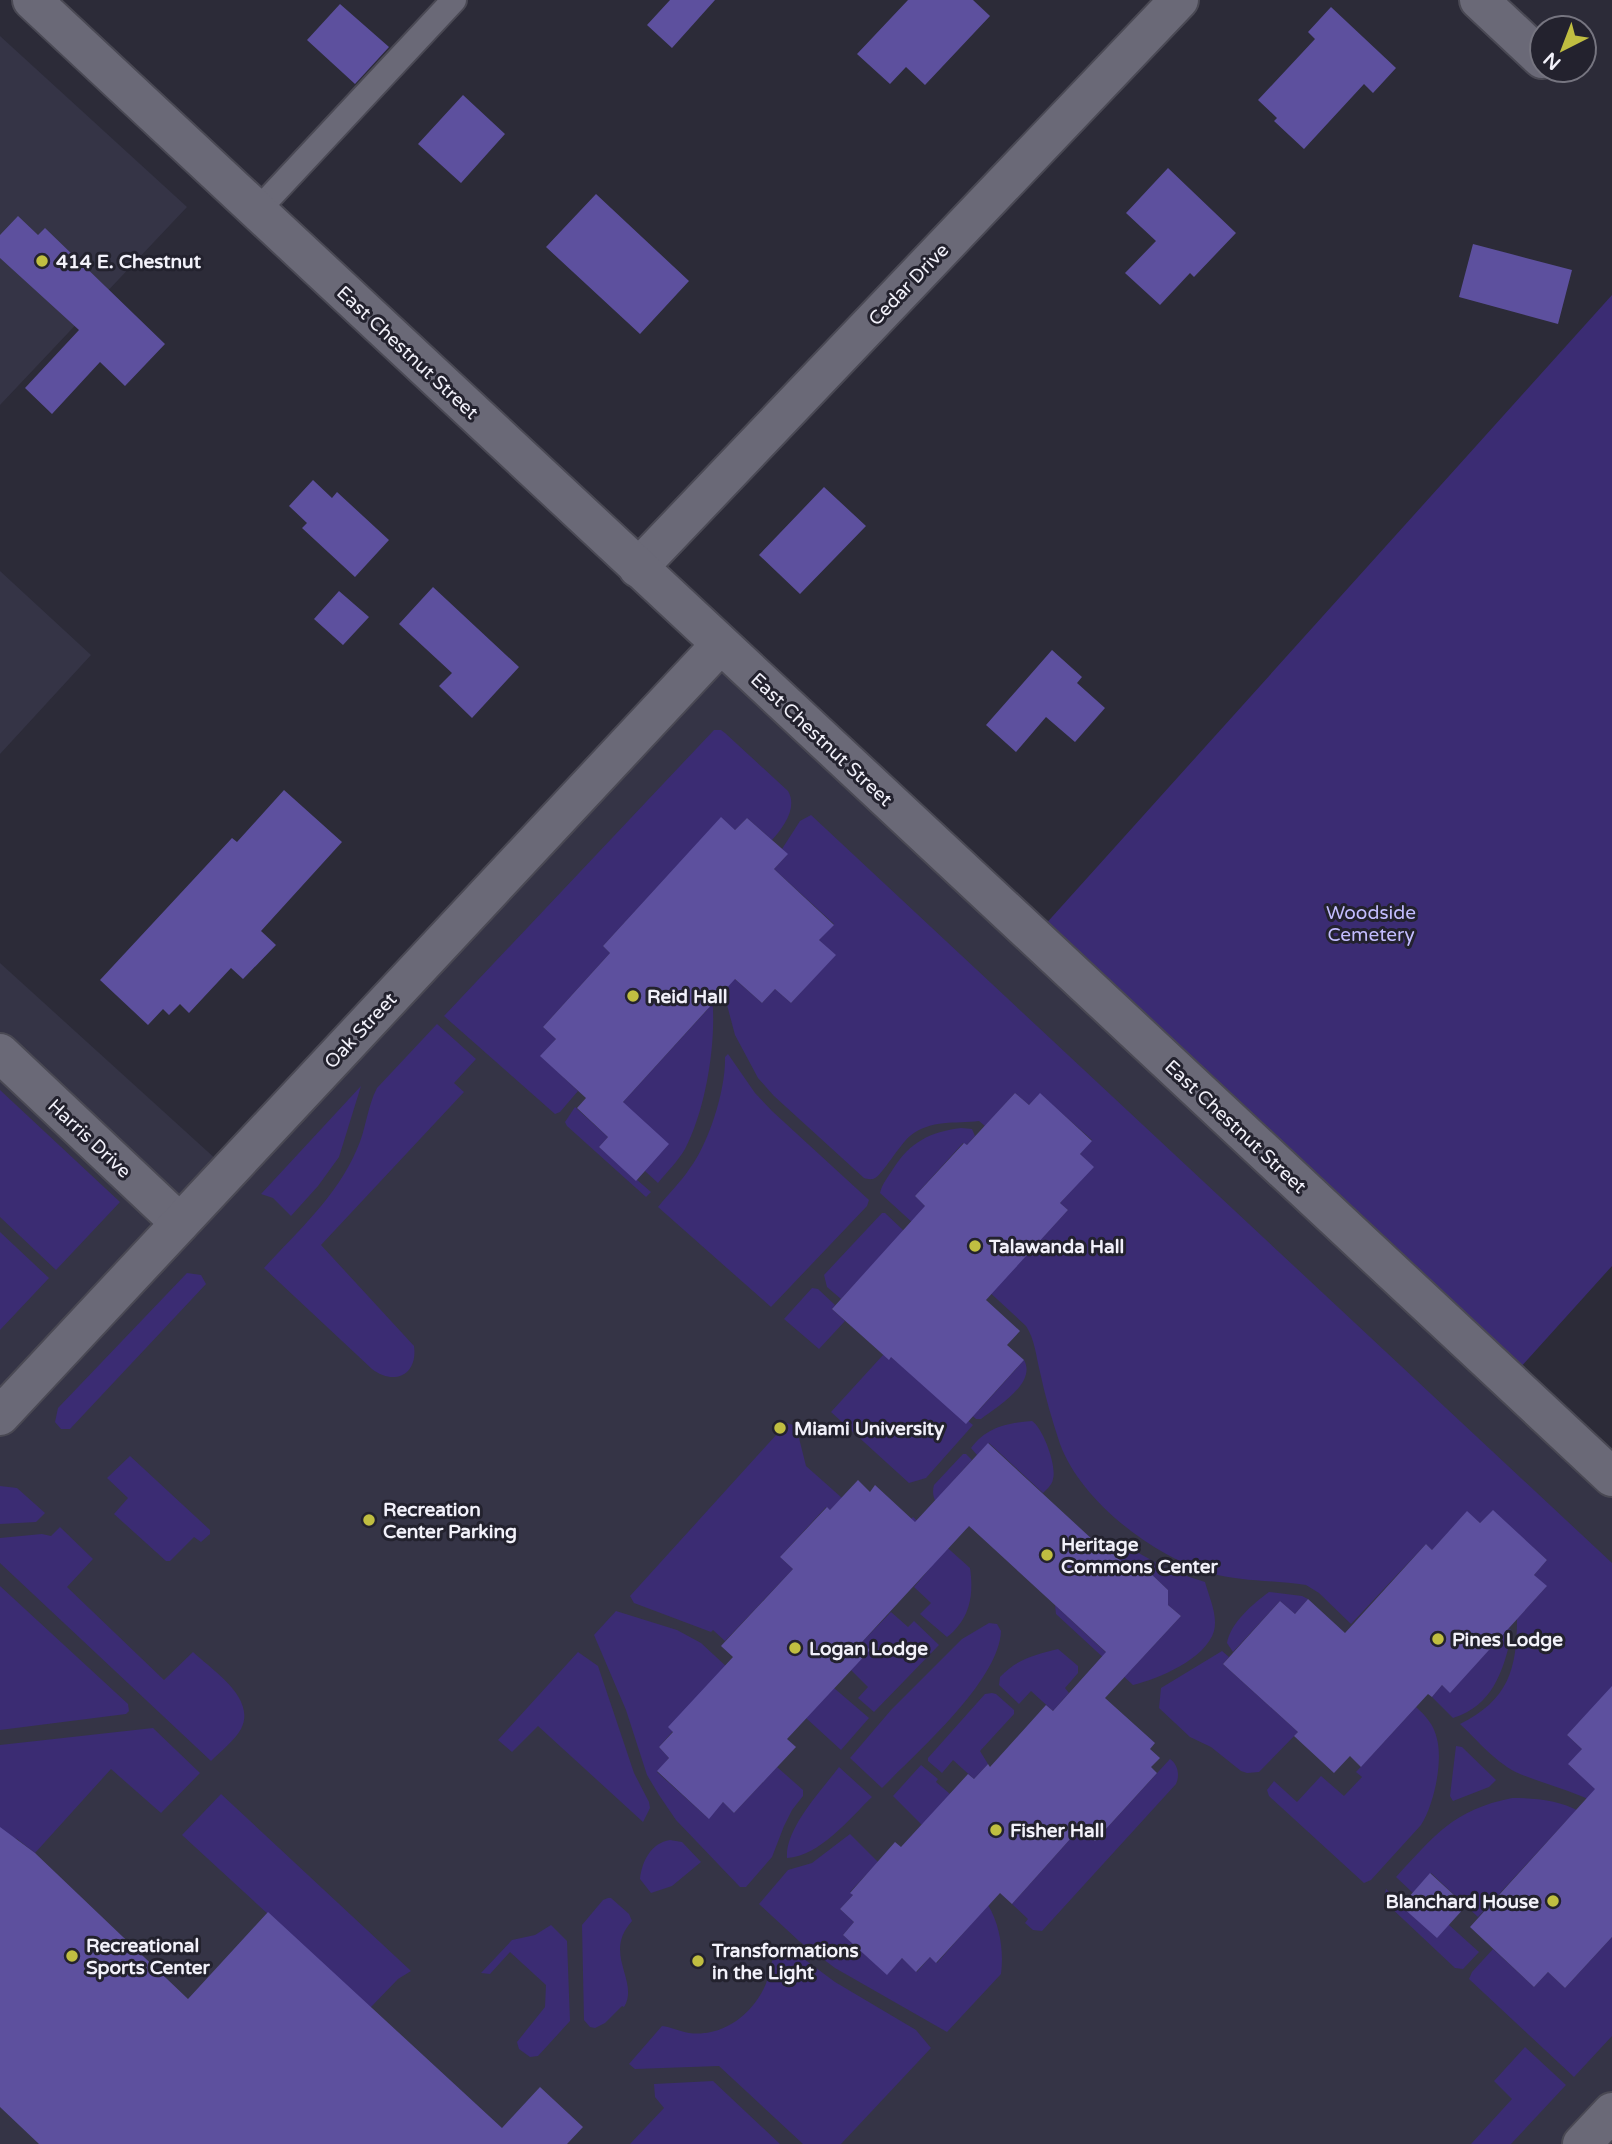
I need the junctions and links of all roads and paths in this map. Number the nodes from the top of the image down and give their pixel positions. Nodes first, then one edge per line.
1 (33, 0) edge
2 (454, 0) edge
3 (1179, 0) edge
4 (1479, 0) edge
5 (1528, 46) edge
6 (257, 211) junction
7 (638, 568) junction
8 (720, 645) junction
9 (0, 1052) edge
10 (180, 1223) junction
11 (0, 1416) edge
12 (1612, 1477) edge
13 (1612, 2112) edge
14 (1582, 2144) edge

1 - 6 street, East Chestnut Street
2 - 6 lane
3 - 7 street, Cedar Drive
4 - 5 street
6 - 7 street, East Chestnut Street
7 - 8 street, East Chestnut Street
8 - 10 street, Oak Street
8 - 12 street, East Chestnut Street
9 - 10 street, Harris Drive
10 - 11 street, Oak Street
13 - 14 street

